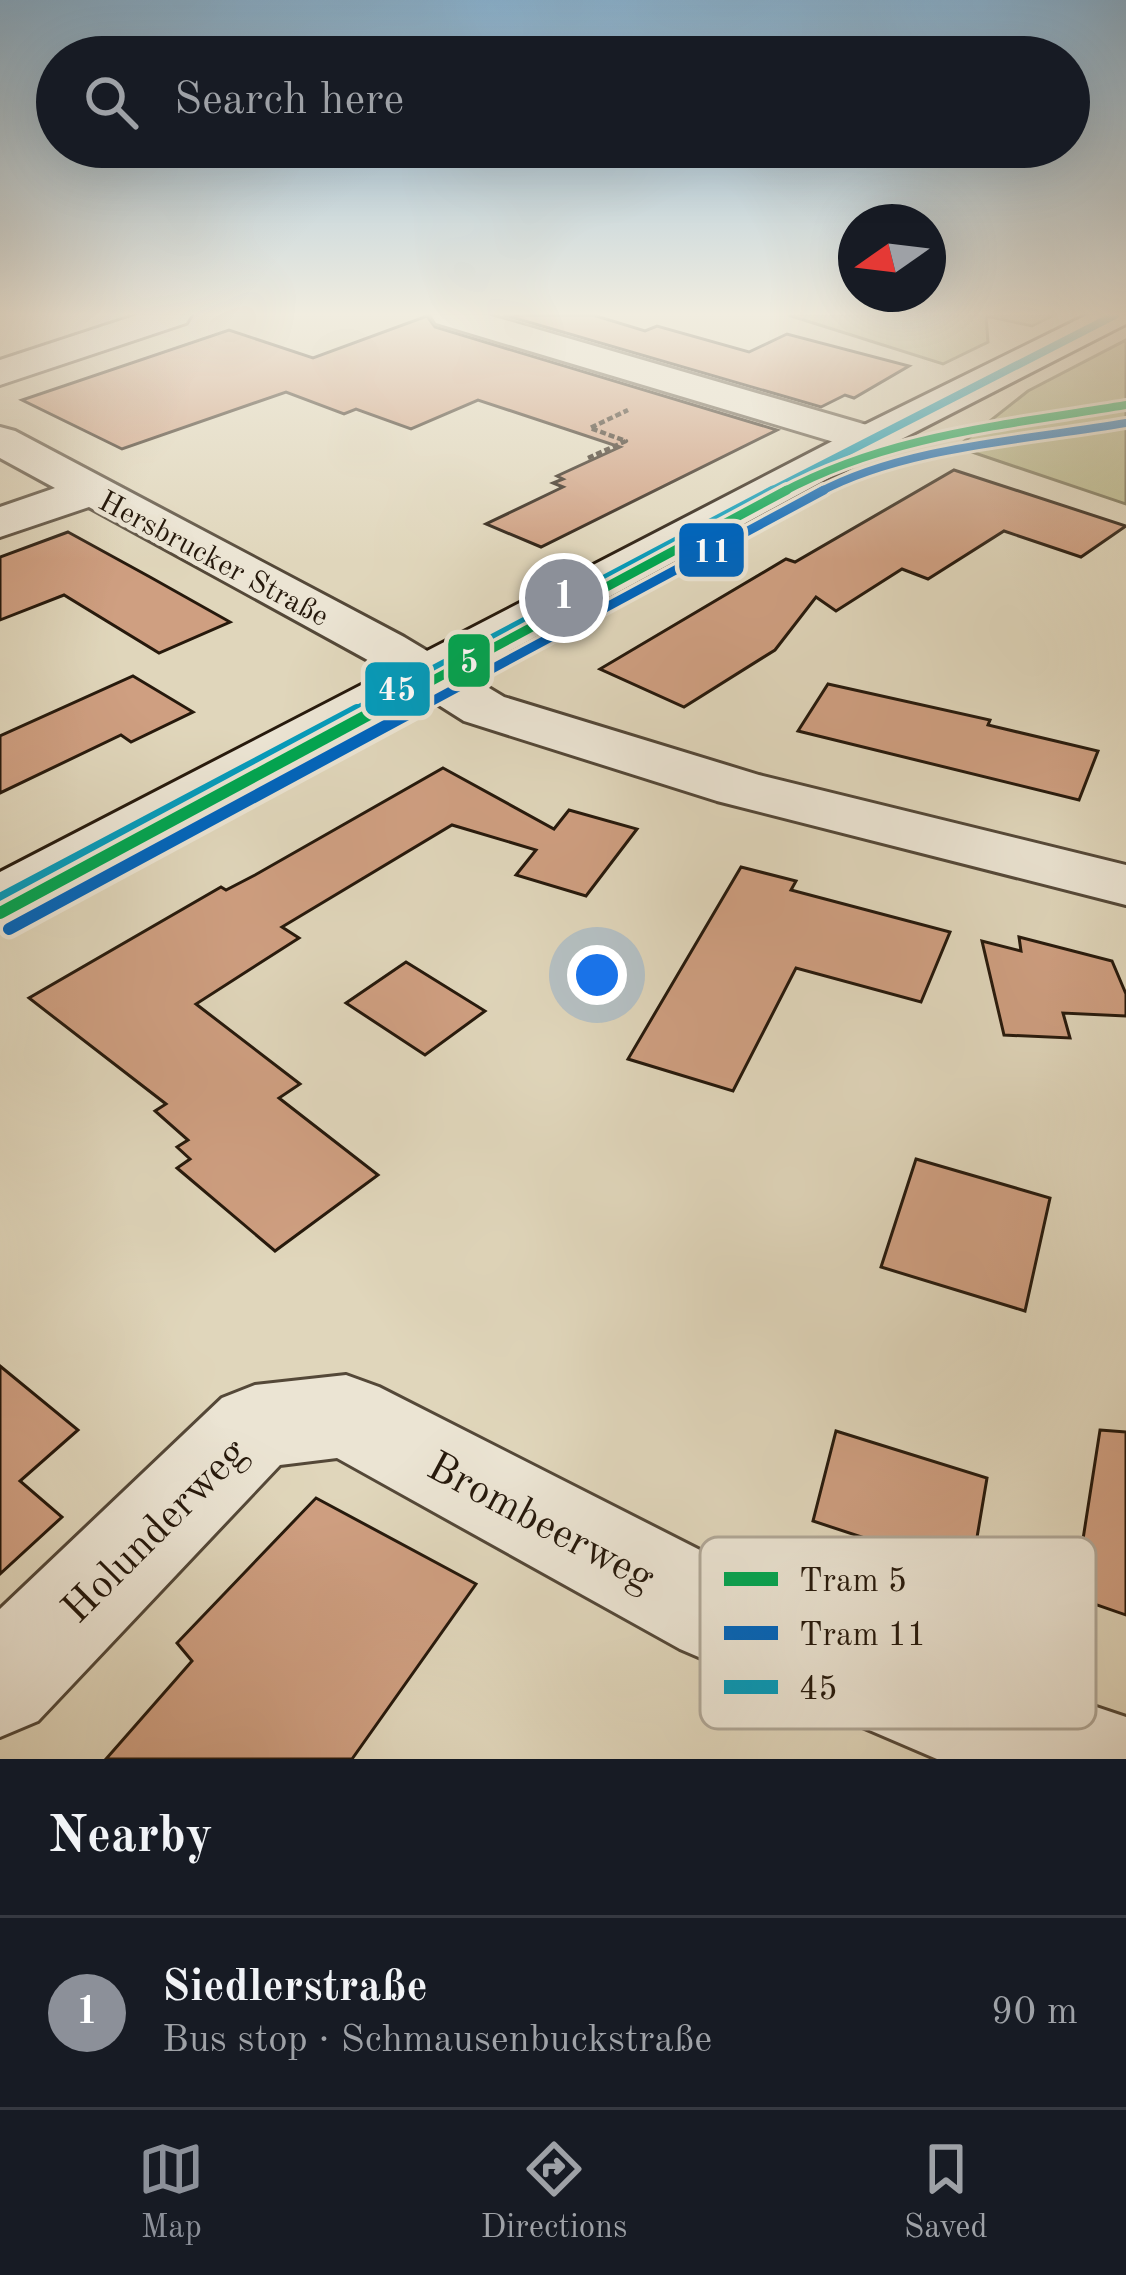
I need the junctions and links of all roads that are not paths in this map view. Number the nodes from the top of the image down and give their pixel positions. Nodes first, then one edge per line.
1 (725, 397) edge
2 (952, 397) edge
3 (869, 439) junction
4 (0, 440) edge
5 (89, 491) junction
6 (0, 523) edge
7 (428, 674) junction
8 (1126, 885) edge
9 (0, 899) edge
10 (255, 1427) joint
11 (700, 1604) edge
12 (0, 1683) edge
13 (998, 1729) edge
14 (1093, 1759) edge

1 - 3 street
2 - 3 street
3 - 7 street
4 - 5 street, Hersbrucker Straße
5 - 6 street
5 - 7 street, Hersbrucker Straße
7 - 8 street, Hersbrucker Straße
7 - 9 street
10 - 11 street, Brombeerweg
10 - 12 street, Holunderweg
13 - 14 street, Brombeerweg

